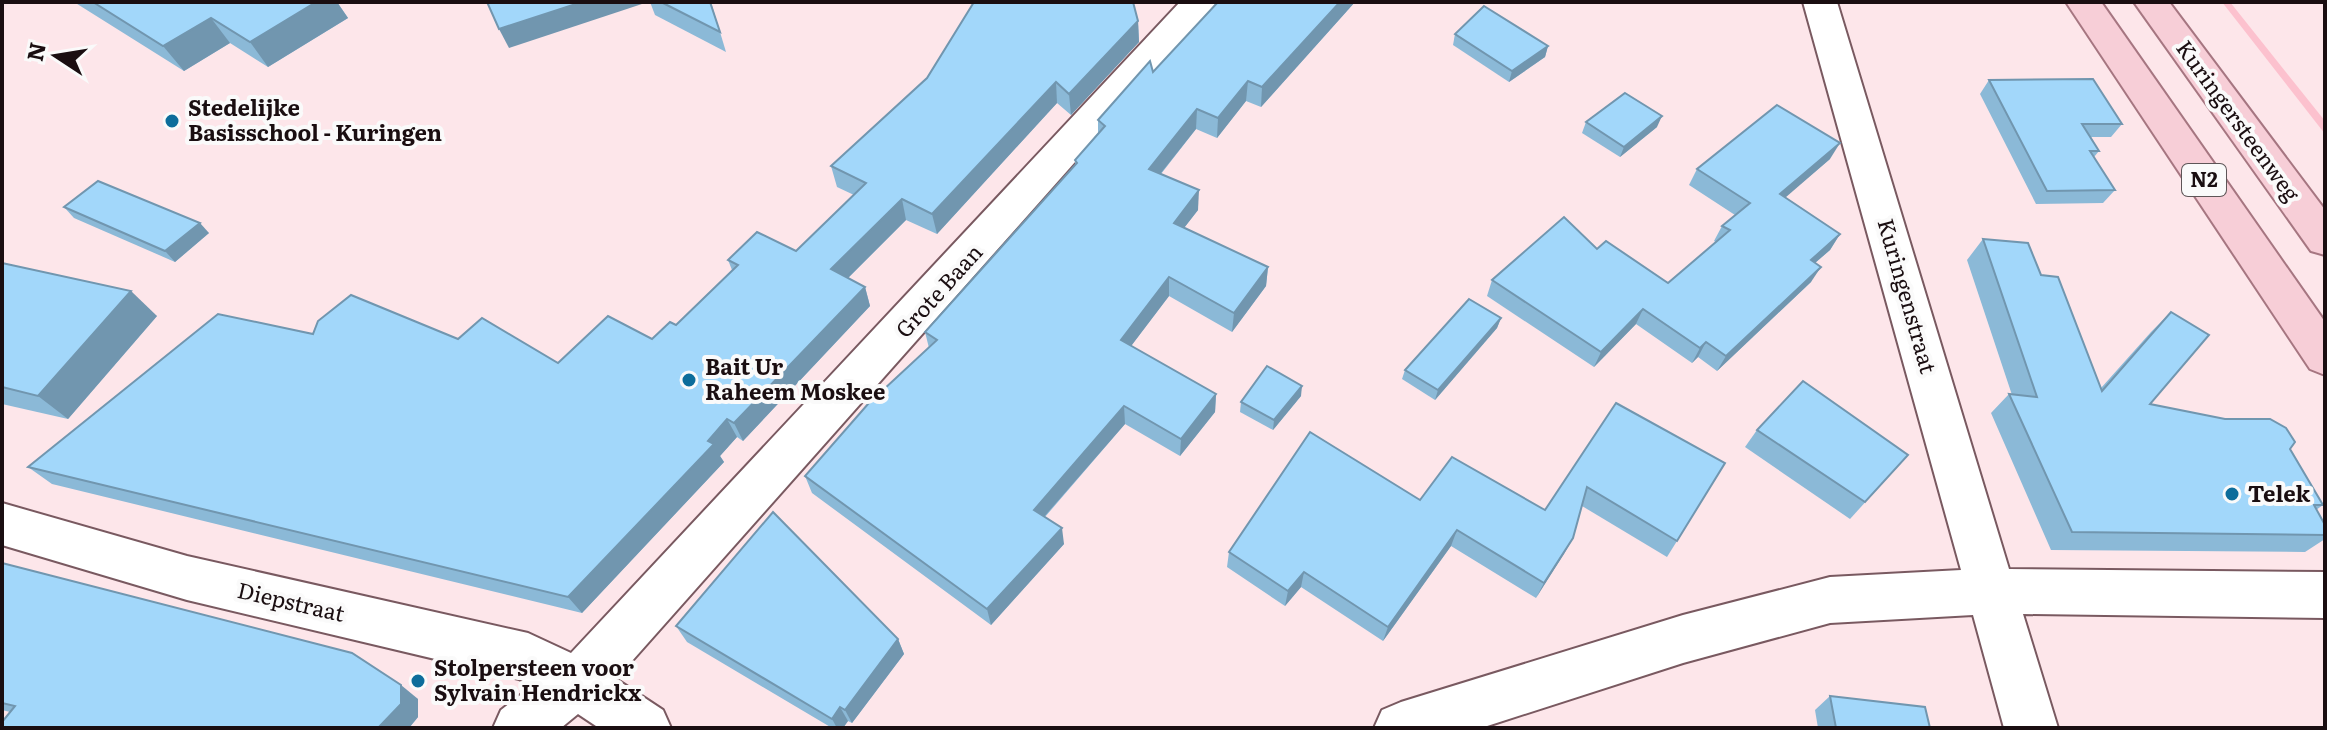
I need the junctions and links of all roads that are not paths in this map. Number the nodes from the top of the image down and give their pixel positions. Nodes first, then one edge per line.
1 (1820, 2) edge
2 (2083, 2) edge
3 (2151, 2) edge
4 (1182, 6) edge
5 (2325, 240) edge
6 (2325, 357) edge
7 (2, 524) edge
8 (1992, 591) junction
9 (2325, 595) edge
10 (568, 706) edge
11 (520, 728) edge
12 (644, 728) edge
13 (1401, 728) edge
14 (2031, 728) edge

1 - 8 street, Kuringenstraat
2 - 6 main road, N2
3 - 5 main road, Kuringersteenweg
4 - 10 street, Grote Baan
7 - 10 street, Diepstraat
8 - 9 street
8 - 13 street
8 - 14 street, Kuringenstraat
10 - 11 street, Grote Baan
10 - 12 street, Diepstraat

